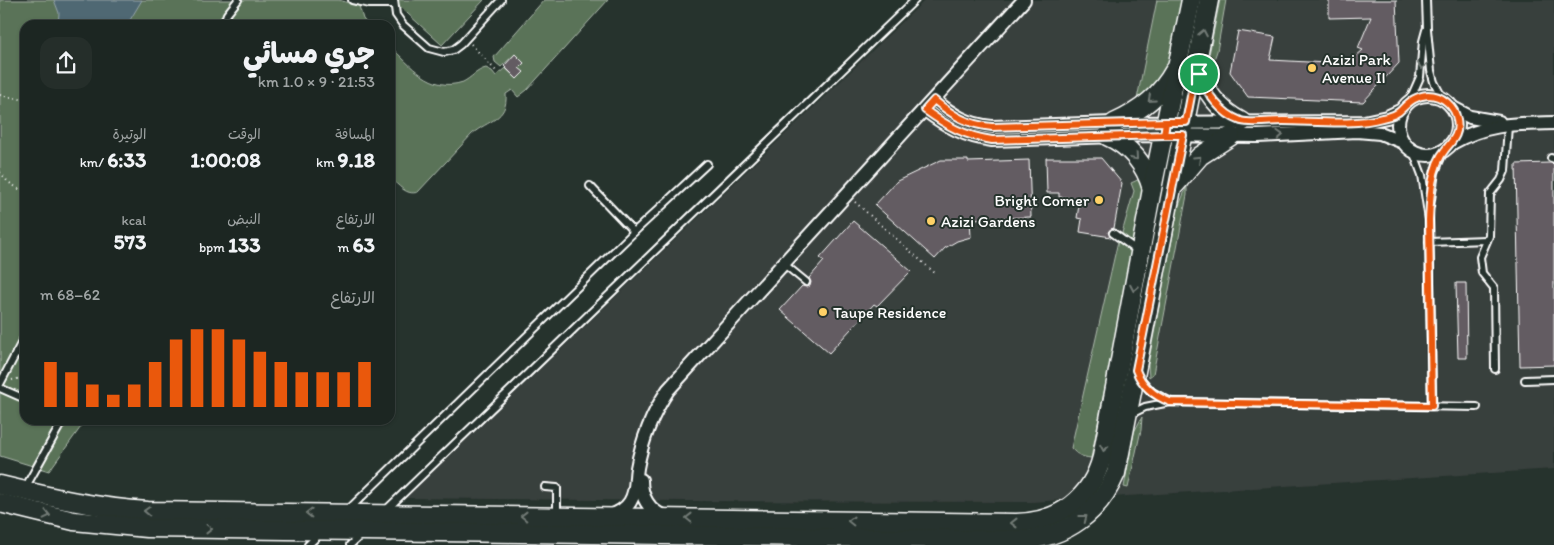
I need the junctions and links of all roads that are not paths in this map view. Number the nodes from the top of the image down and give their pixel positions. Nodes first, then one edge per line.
1 (238, 0) edge
2 (352, 0) edge
3 (501, 0) edge
4 (915, 0) edge
5 (1024, 0) edge
6 (1191, 0) edge
7 (1209, 0) edge
8 (1426, 0) edge
9 (394, 2) edge
10 (225, 20) edge
11 (1427, 29) junction
12 (1178, 64) junction
13 (1197, 65) junction
14 (1443, 99) junction
15 (934, 100) junction
16 (1405, 106) junction
17 (1453, 108) junction
18 (925, 110) junction
19 (1242, 122) junction
20 (1554, 123) edge
21 (1508, 124) junction
22 (1110, 129) junction
23 (1165, 129) junction
24 (1184, 129) junction
25 (1231, 136) junction
26 (1403, 142) junction
27 (1448, 146) junction
28 (1413, 151) junction
29 (707, 164) dead end
30 (590, 186) dead end
31 (1152, 189) junction
32 (1172, 190) junction
33 (1429, 220) junction
34 (634, 232) junction
35 (1113, 233) dead end
36 (1487, 240) junction
37 (1429, 242) junction
38 (1141, 253) junction
39 (784, 264) junction
40 (806, 282) dead end
41 (20, 345) edge
42 (16, 353) junction
43 (20, 355) edge
44 (1495, 369) dead end
45 (1136, 370) junction
46 (1554, 379) edge
47 (1525, 380) dead end
48 (0, 384) edge
49 (0, 388) edge
50 (20, 396) edge
51 (1170, 402) junction
52 (1432, 406) junction
53 (1477, 407) dead end
54 (1127, 417) junction
55 (60, 425) edge
56 (639, 460) junction
57 (0, 486) edge
58 (545, 487) dead end
59 (1087, 490) junction
60 (23, 491) junction
61 (1100, 502) junction
62 (8, 505) edge
63 (345, 514) junction
64 (381, 514) junction
65 (557, 517) junction
66 (608, 517) junction
67 (667, 518) junction
68 (782, 528) junction
69 (323, 531) junction
70 (364, 531) junction
71 (308, 545) edge
72 (350, 545) edge

1 - 10 lane
2 - 9 lane
3 - 9 lane
4 - 64 lane
5 - 15 street
6 - 12 street
13 -> 7 street
8 - 11 lane
11 - 14 lane
11 -> 16 lane
12 -> 22 street
12 - 23 street
13 - 19 street
13 - 24 street
14 - 16 street
14 - 17 street
15 - 18 street
15 - 22 street
16 - 19 street
16 - 26 street
17 - 21 street
17 - 27 street
18 - 22 street
18 - 39 street
19 - 24 street
20 - 21 street
21 - 27 street
21 - 36 lane
22 - 23 street
22 -> 31 street
23 - 24 street
23 - 31 street
24 - 25 street
24 - 32 street
25 -> 26 street
32 -> 25 street
26 - 28 street
27 - 28 street
27 - 33 lane
28 - 33 lane
29 - 34 lane
30 - 34 lane
31 - 38 street
32 - 45 street
33 - 37 lane
34 - 63 lane
35 - 38 lane
36 - 37 lane
36 - 44 lane
37 - 52 lane
38 -> 59 street
39 - 40 lane
39 - 56 street
41 - 42 lane
42 - 43 lane
42 - 48 lane
45 - 51 lane
45 - 54 street
46 - 47 lane
49 - 50 lane
51 - 52 lane
51 - 54 lane
52 - 53 lane
54 - 61 street
55 - 60 lane
56 - 66 street
56 - 67 street
57 - 60 street
58 - 65 lane
59 - 61 street
59 -> 68 street
60 - 62 street
63 -> 60 street
68 -> 61 street
62 -> 69 street
63 - 64 street
65 -> 64 street
65 - 66 street
66 - 67 street
68 -> 67 street
68 - 70 street
69 - 70 street
69 - 71 lane
70 - 72 lane

